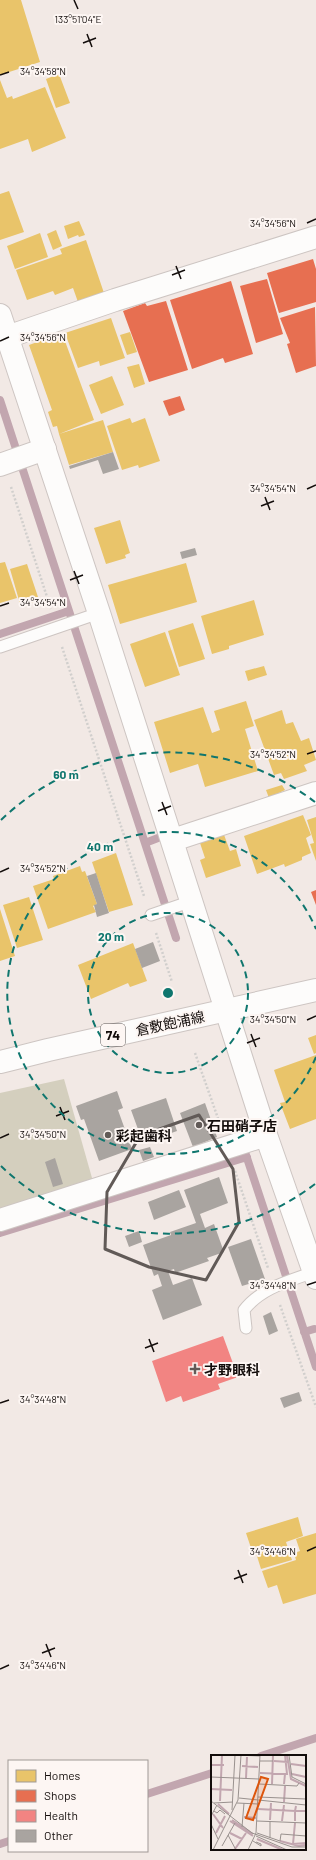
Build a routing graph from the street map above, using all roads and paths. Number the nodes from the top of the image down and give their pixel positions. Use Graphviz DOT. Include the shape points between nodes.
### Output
graph roads {
  1 [pos="316,236"];
  2 [pos="3,328"];
  3 [pos="16,459"];
  4 [pos="51,609"];
  5 [pos="90,616"];
  6 [pos="60,627"];
  7 [pos="0,647"];
  8 [pos="316,793"];
  9 [pos="173,840"];
  10 [pos="184,904"];
  11 [pos="153,914"];
  12 [pos="172,982"];
  13 [pos="316,990"];
  14 [pos="227,1011"];
  15 [pos="195,1053"];
  16 [pos="0,1062"];
  17 [pos="245,1142"];
  18 [pos="0,1220"];
  19 [pos="311,1276"];
  20 [pos="246,1328"];
  1 -- 2 [label="street" via="115,300"];
  2 -- 3 [label="street"];
  3 -- 4 [label="path"];
  3 -- 5 [label="street"];
  5 -- 6 [label="lane"];
  5 -- 9 [label="street"];
  6 -- 7 [label="lane"];
  6 -- 11 [label="path" via="58,636"];
  8 -- 9 [label="street"];
  9 -- 10 [label="street"];
  10 -- 11 [label="lane"];
  10 -- 14 [label="street"];
  11 -- 12 [label="path"];
  13 -- 14 [label="street, 倉敷飽浦線 / 74"];
  14 -- 16 [label="street, 倉敷飽浦線 / 74"];
  14 -- 17 [label="street"];
  15 -- 17 [label="path"];
  17 -- 18 [label="street"];
  17 -- 19 [label="street"];
  19 -- 20 [label="lane" via="278,1285 254,1299 244,1310"];
}
